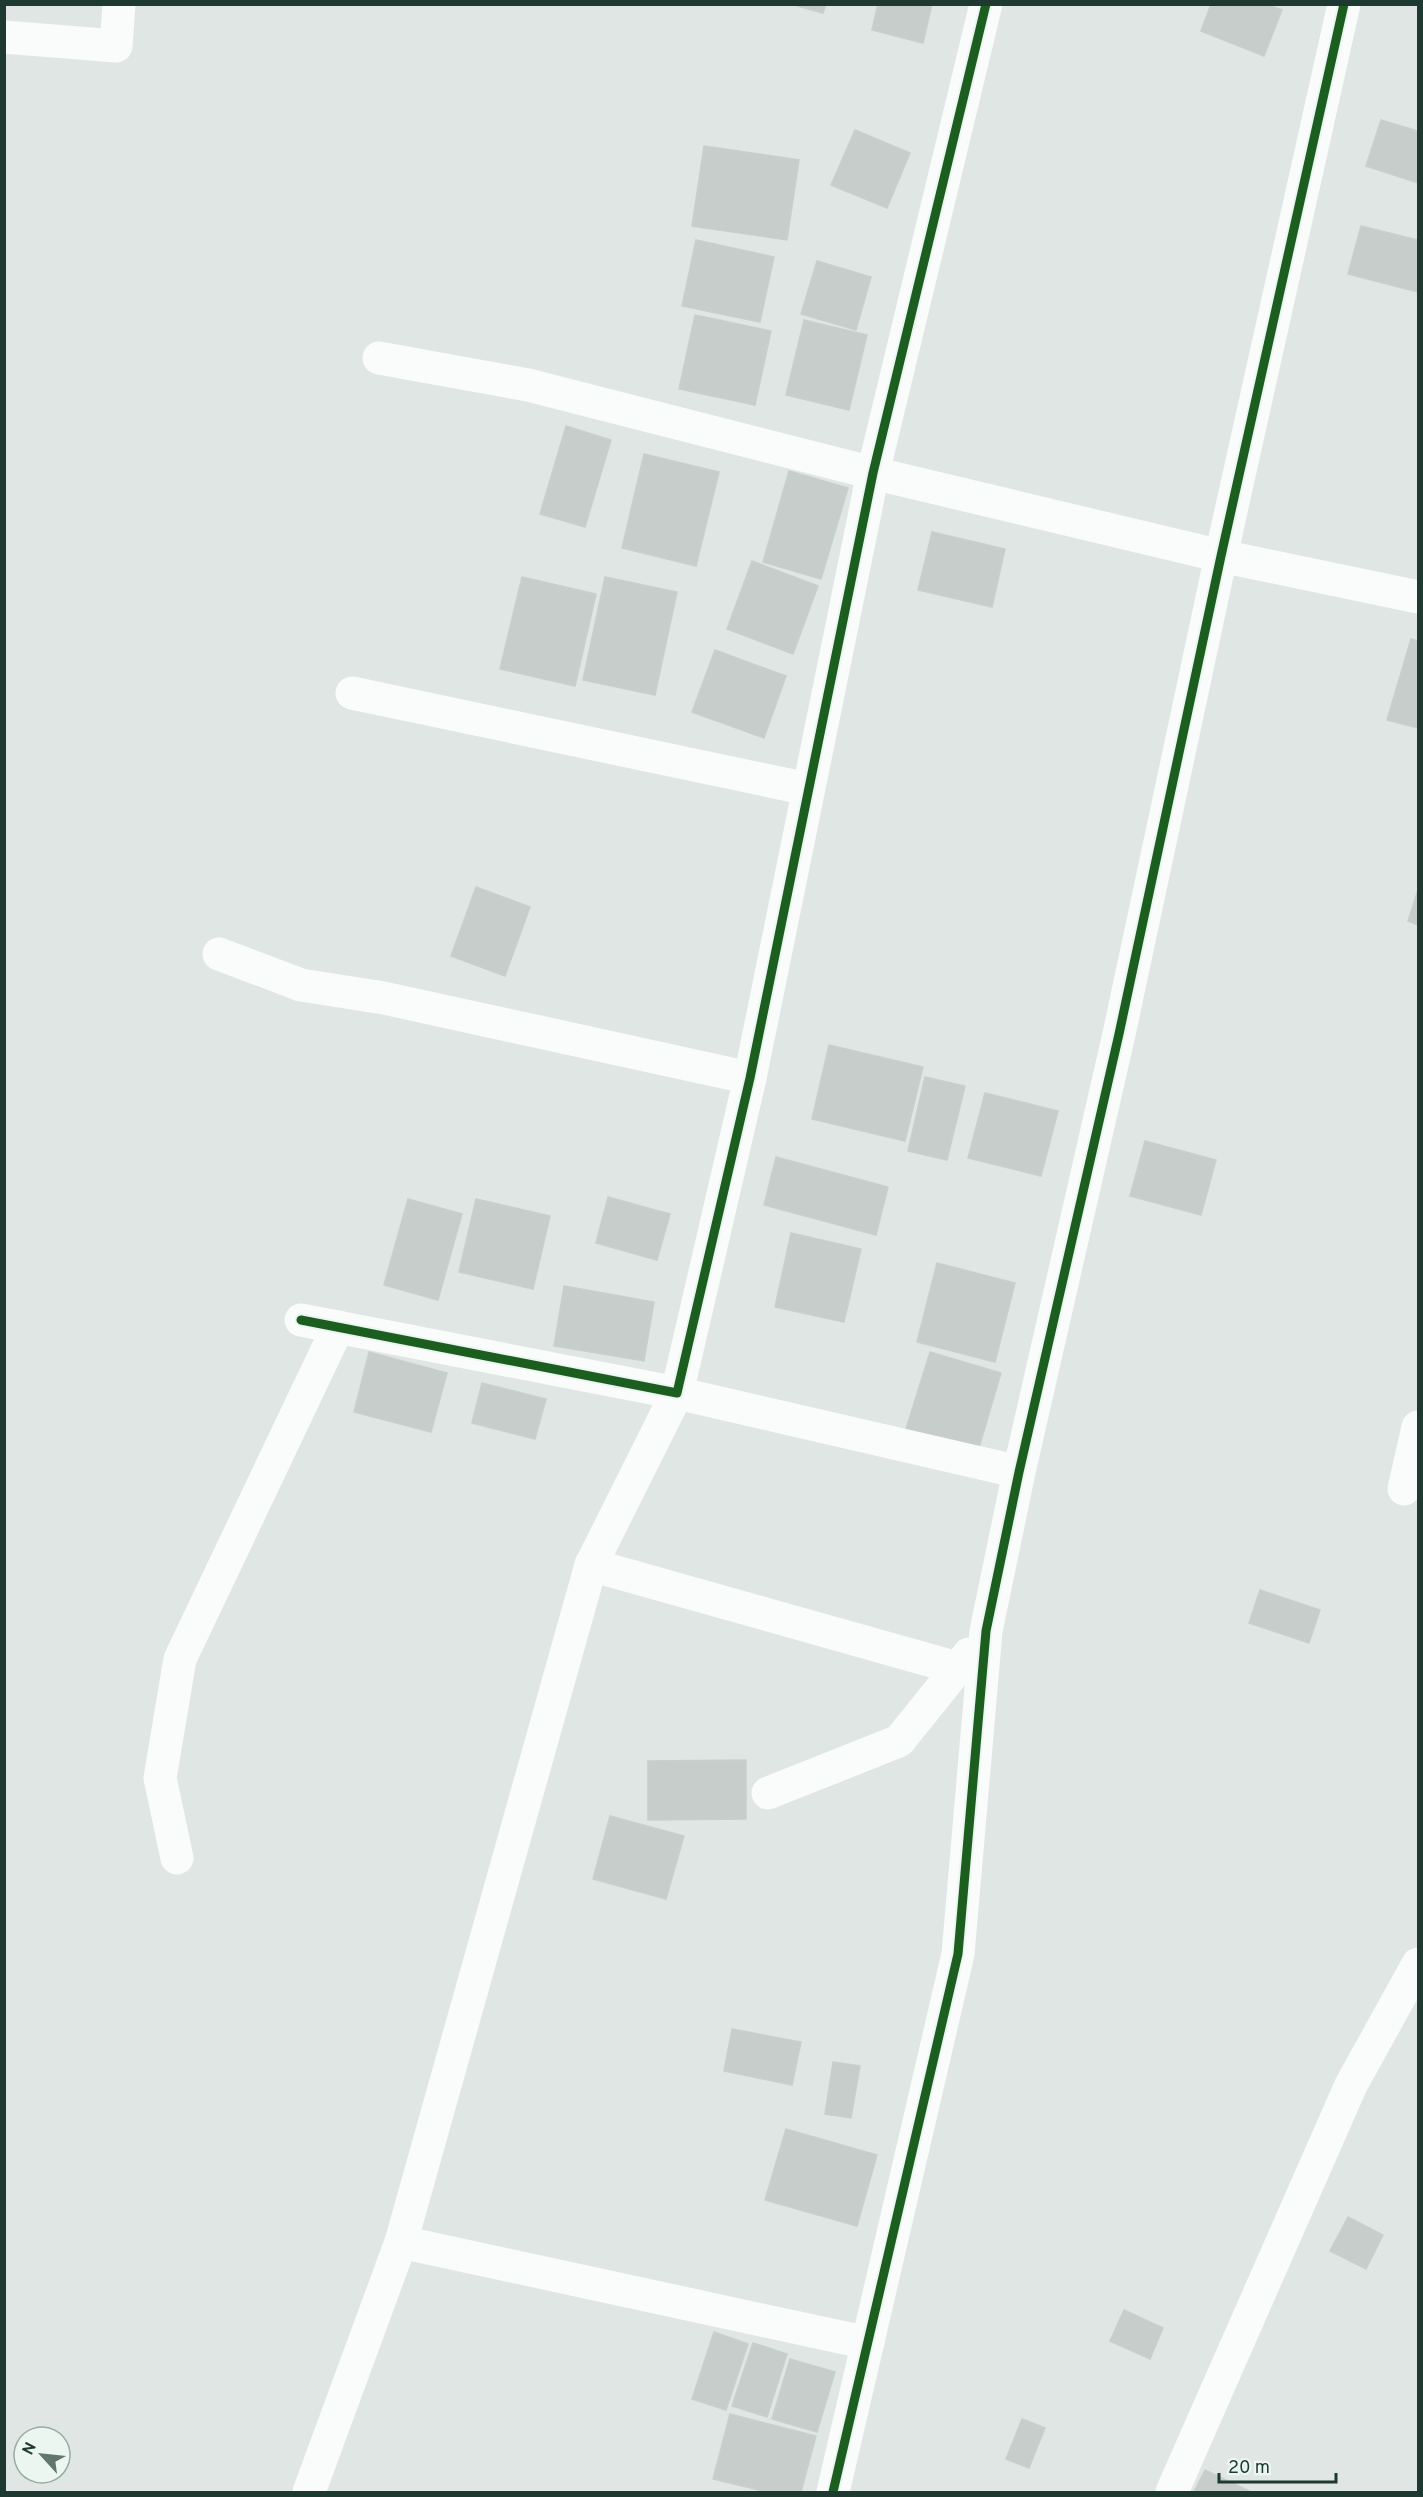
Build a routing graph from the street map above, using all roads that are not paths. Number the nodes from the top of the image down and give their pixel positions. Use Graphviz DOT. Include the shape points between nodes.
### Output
graph roads {
  1 [pos="119,4"];
  2 [pos="986,4"];
  3 [pos="1344,4"];
  4 [pos="4,37"];
  5 [pos="379,358"];
  6 [pos="873,473"];
  7 [pos="1221,556"];
  8 [pos="1419,597"];
  9 [pos="352,693"];
  10 [pos="808,789"];
  11 [pos="219,954"];
  12 [pos="750,1078"];
  13 [pos="302,1320"];
  14 [pos="338,1327"];
  15 [pos="677,1393"];
  16 [pos="1419,1427"];
  17 [pos="1019,1472"];
  18 [pos="1404,1489"];
  19 [pos="591,1565"];
  20 [pos="986,1631"];
  21 [pos="957,1668"];
  22 [pos="768,1793"];
  23 [pos="177,1858"];
  24 [pos="1419,1964"];
  25 [pos="401,2242"];
  26 [pos="868,2343"];
  27 [pos="309,2493"];
  28 [pos="833,2493"];
  29 [pos="1172,2493"];
  1 -- 4 [label="street" via="116,46"];
  2 -- 6 [label="street"];
  3 -- 7 [label="street"];
  5 -- 6 [label="street" via="528,385"];
  6 -- 7 [label="street"];
  6 -- 10 [label="street"];
  7 -- 8 [label="street"];
  7 -- 17 [label="street" via="1119,1034"];
  9 -- 10 [label="street"];
  10 -- 12 [label="street"];
  11 -- 12 [label="street" via="301,985 384,998"];
  12 -- 15 [label="street"];
  13 -- 14 [label="street"];
  14 -- 15 [label="street"];
  14 -- 23 [label="street" via="180,1659 160,1778"];
  15 -- 17 [label="street"];
  15 -- 19 [label="street"];
  16 -- 18 [label="street"];
  17 -- 20 [label="street"];
  19 -- 21 [label="street"];
  19 -- 25 [label="street"];
  20 -- 21 [label="street"];
  20 -- 26 [label="street" via="958,1954"];
  21 -- 22 [label="street" via="899,1741"];
  24 -- 29 [label="street" via="1351,2085"];
  25 -- 26 [label="street"];
  25 -- 27 [label="street"];
  26 -- 28 [label="street"];
}
